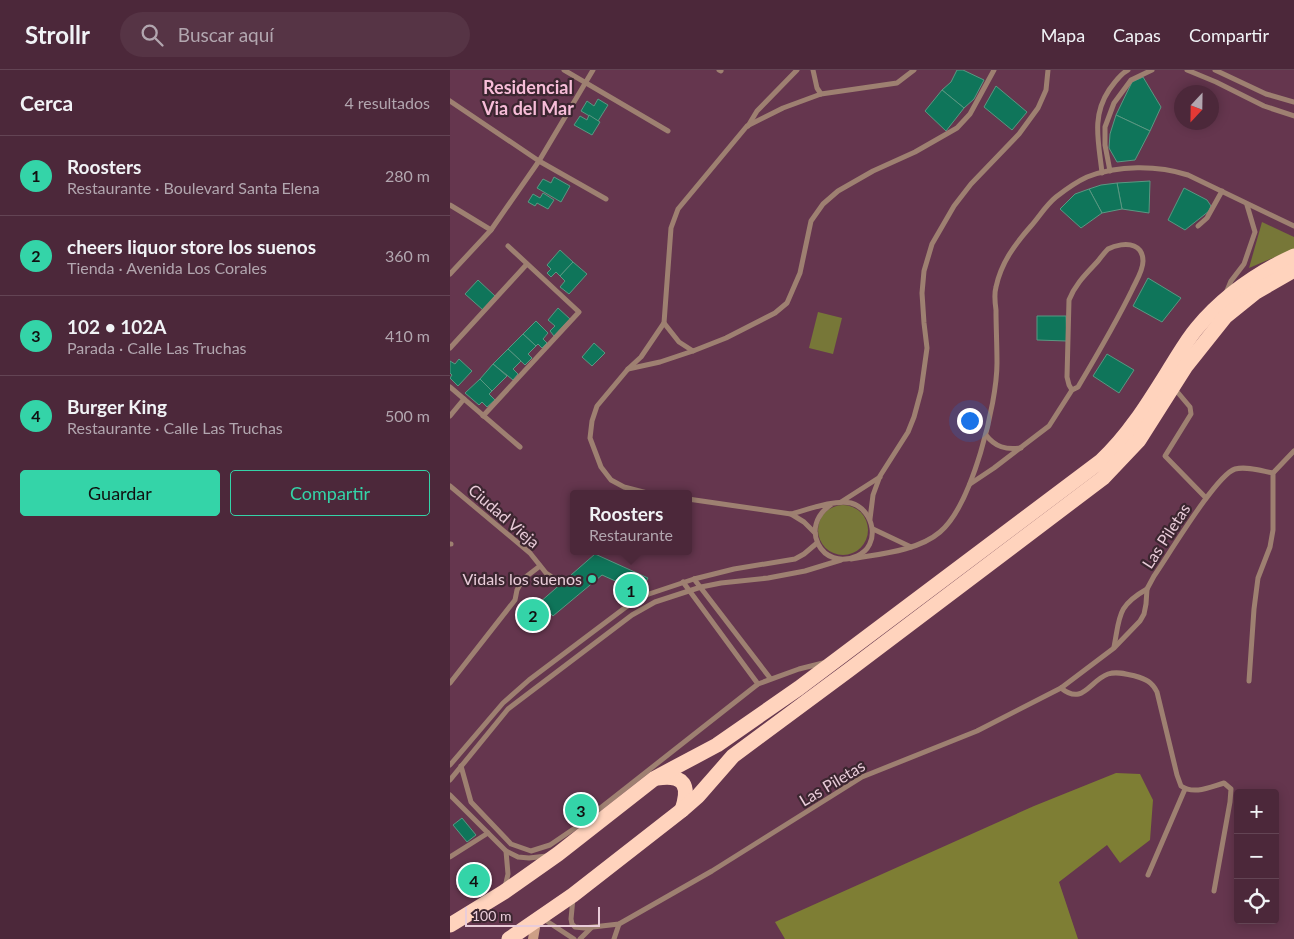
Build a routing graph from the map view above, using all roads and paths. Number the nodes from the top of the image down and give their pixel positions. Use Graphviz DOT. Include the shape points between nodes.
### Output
graph roads {
  1 [pos="564,70"];
  2 [pos="593,70"];
  3 [pos="797,70"];
  4 [pos="813,70"];
  5 [pos="914,70"];
  6 [pos="994,70"];
  7 [pos="1048,70"];
  8 [pos="1128,70"];
  9 [pos="1152,70"];
  10 [pos="1187,70"];
  11 [pos="1216,70"];
  12 [pos="586,82"];
  13 [pos="821,94"];
  14 [pos="450,101"];
  15 [pos="1294,102"];
  16 [pos="1294,116"];
  17 [pos="747,126"];
  18 [pos="668,131"];
  19 [pos="539,161"];
  20 [pos="1110,171"];
  21 [pos="1102,173"];
  22 [pos="1222,191"];
  23 [pos="606,199"];
  24 [pos="1247,204"];
  25 [pos="450,205"];
  26 [pos="1198,226"];
  27 [pos="1294,226"];
  28 [pos="491,230"];
  29 [pos="508,246"];
  30 [pos="1294,256"];
  31 [pos="527,264"];
  32 [pos="1294,270"];
  33 [pos="450,274"];
  34 [pos="1222,304"];
  35 [pos="664,323"];
  36 [pos="450,348"];
  37 [pos="693,351"];
  38 [pos="628,369"];
  39 [pos="1173,386"];
  40 [pos="450,387"];
  41 [pos="1072,390"];
  42 [pos="464,399"];
  43 [pos="450,416"];
  44 [pos="483,416"];
  45 [pos="986,435"];
  46 [pos="520,447"];
  47 [pos="1022,448"];
  48 [pos="1294,450"];
  49 [pos="1273,473"];
  50 [pos="880,476"];
  51 [pos="969,484"];
  52 [pos="450,486"];
  53 [pos="632,490"];
  54 [pos="1206,498"];
  55 [pos="692,500"];
  56 [pos="841,502"];
  57 [pos="832,504"];
  58 [pos="791,514"];
  59 [pos="870,519"];
  60 [pos="873,529"];
  61 [pos="815,533"];
  62 [pos="817,543"];
  63 [pos="911,547"];
  64 [pos="851,559"];
  65 [pos="840,560"];
  66 [pos="540,566"];
  67 [pos="555,579"];
  68 [pos="694,579"];
  69 [pos="683,582"];
  70 [pos="701,587"];
  71 [pos="1147,589"];
  72 [pos="688,590"];
  73 [pos="1114,648"];
  74 [pos="838,660"];
  75 [pos="770,678"];
  76 [pos="1249,681"];
  77 [pos="450,683"];
  78 [pos="758,684"];
  79 [pos="1060,688"];
  80 [pos="450,765"];
  81 [pos="461,766"];
  82 [pos="655,778"];
  83 [pos="450,780"];
  84 [pos="634,780"];
  85 [pos="1186,789"];
  86 [pos="450,795"];
  87 [pos="471,802"];
  88 [pos="622,805"];
  89 [pos="463,809"];
  90 [pos="682,810"];
  91 [pos="488,833"];
  92 [pos="506,851"];
  93 [pos="558,854"];
  94 [pos="450,857"];
  95 [pos="1148,874"];
  96 [pos="1214,891"];
  97 [pos="504,892"];
  98 [pos="574,895"];
  99 [pos="539,919"];
  100 [pos="619,924"];
  101 [pos="450,925"];
  102 [pos="591,928"];
  103 [pos="509,939"];
  104 [pos="533,939"];
  105 [pos="574,939"];
  106 [pos="580,939"];
  107 [pos="614,939"];
  1 -- 12 [label="street"];
  2 -- 12 [label="street"];
  3 -- 17 [label="street" via="757,111"];
  4 -- 13 [label="street"];
  5 -- 13 [label="street" via="897,83"];
  6 -- 37 [label="street" via="970,114 957,128 838,190 823,204 812,221 800,273 786,303 726,338"];
  7 -- 50 [label="street" via="1046,90 1038,108 1019,134 971,184 932,244 922,293 927,348 921,391 908,432"];
  8 -- 21 [label="street" via="1108,90 1098,114"];
  9 -- 20 [label="street" via="1132,80 1114,103 1105,127"];
  10 -- 16 [label="street" via="1264,106"];
  11 -- 15 [label="street" via="1266,94"];
  12 -- 18 [label="street"];
  12 -- 19 [label="street"];
  13 -- 17 [label="street"];
  14 -- 19 [label="street"];
  17 -- 35 [label="street" via="678,209 671,228"];
  19 -- 23 [label="street"];
  19 -- 28 [label="street"];
  20 -- 21 [label="street"];
  20 -- 22 [label="street" via="1129,168 1171,170"];
  21 -- 45 [label="street" via="1088,177 1054,199 1018,240 1000,272 995,289 997,365"];
  22 -- 24 [label="street"];
  22 -- 26 [label="street" via="1207,218"];
  24 -- 27 [label="street"];
  24 -- 34 [label="street" via="1255,232 1244,264 1230,282"];
  25 -- 28 [label="street"];
  28 -- 33 [label="street"];
  29 -- 31 [label="street"];
  30 -- 34 [label="highway" via="1246,283"];
  31 -- 36 [label="street"];
  31 -- 44 [label="street" via="579,312"];
  32 -- 39 [label="highway" via="1256,292 1225,317"];
  34 -- 74 [label="highway" via="1197,328 1136,421 1110,452"];
  35 -- 37 [label="street" via="679,342"];
  35 -- 38 [label="street" via="641,357"];
  37 -- 38 [label="street"];
  38 -- 53 [label="street" via="597,406 590,438 601,467 611,480"];
  39 -- 54 [label="street" via="1190,407 1191,414 1165,456"];
  39 -- 90 [label="highway" via="1139,440 1103,478 733,756"];
  40 -- 42 [label="street"];
  41 -- 41 [label="street" via="1078,387 1095,359 1139,275 1143,256 1137,247 1121,245 1109,249 1072,293 1069,300 1067,377"];
  41 -- 47 [label="street" via="1049,426"];
  42 -- 43 [label="street"];
  42 -- 44 [label="street"];
  44 -- 46 [label="street"];
  45 -- 47 [label="street" via="1001,447"];
  45 -- 51 [label="street"];
  47 -- 51 [label="street"];
  48 -- 49 [label="street"];
  49 -- 54 [label="street, Las Piletas" via="1234,469"];
  49 -- 76 [label="street" via="1273,530 1258,578"];
  50 -- 56 [label="street"];
  50 -- 59 [label="street" via="873,495"];
  51 -- 63 [label="street" via="949,522 935,535"];
  52 -- 66 [label="street, Ciudad Vieja" via="530,553"];
  54 -- 71 [label="street, Las Piletas"];
  55 -- 58 [label="street"];
  56 -- 57 [label="street"];
  56 -- 59 [label="street" via="858,506"];
  57 -- 58 [label="street"];
  57 -- 61 [label="street" via="819,516"];
  58 -- 61 [label="street"];
  59 -- 60 [label="street"];
  60 -- 63 [label="street"];
  60 -- 64 [label="street" via="867,548"];
  61 -- 62 [label="street"];
  62 -- 65 [label="street" via="831,557"];
  62 -- 68 [label="street" via="795,560"];
  63 -- 64 [label="street"];
  64 -- 65 [label="street"];
  65 -- 70 [label="street" via="805,571"];
  66 -- 67 [label="street, Ciudad Vieja"];
  66 -- 77 [label="street" via="523,579 515,600"];
  68 -- 69 [label="street"];
  68 -- 70 [label="street"];
  69 -- 72 [label="street"];
  69 -- 80 [label="street" via="646,595 626,607 530,680 503,703"];
  70 -- 72 [label="street"];
  70 -- 75 [label="street"];
  71 -- 73 [label="street, Las Piletas" via="1144,614"];
  71 -- 73 [label="street, Las Piletas" via="1124,606"];
  72 -- 78 [label="street"];
  72 -- 81 [label="street" via="632,615 536,687 508,709"];
  73 -- 79 [label="street, Las Piletas"];
  74 -- 75 [label="street"];
  74 -- 82 [label="highway" via="717,745"];
  75 -- 78 [label="street"];
  78 -- 84 [label="street"];
  79 -- 85 [label="street" via="1072,695 1079,694 1108,674 1122,673 1153,684 1177,775 1181,786"];
  79 -- 100 [label="street, Las Piletas" via="977,731 862,777 712,871"];
  81 -- 83 [label="street"];
  81 -- 87 [label="street"];
  82 -- 88 [label="highway"];
  82 -- 90 [label="highway" via="669,776 684,784 687,794"];
  84 -- 87 [label="street" via="550,845 531,851 512,844"];
  84 -- 88 [label="highway"];
  85 -- 95 [label="street"];
  85 -- 96 [label="street" via="1197,790 1224,783 1231,789"];
  86 -- 89 [label="street"];
  87 -- 89 [label="street"];
  88 -- 93 [label="highway"];
  89 -- 91 [label="street"];
  90 -- 98 [label="highway"];
  91 -- 92 [label="street"];
  91 -- 94 [label="street"];
  92 -- 93 [label="street" via="529,858"];
  92 -- 97 [label="street" via="508,874"];
  93 -- 97 [label="highway"];
  97 -- 101 [label="highway"];
  98 -- 99 [label="highway"];
  98 -- 102 [label="street" via="572,924 578,928"];
  99 -- 103 [label="highway"];
  99 -- 104 [label="main road"];
  99 -- 105 [label="street"];
  100 -- 102 [label="street, Las Piletas"];
  100 -- 107 [label="street"];
  102 -- 106 [label="street"];
}
